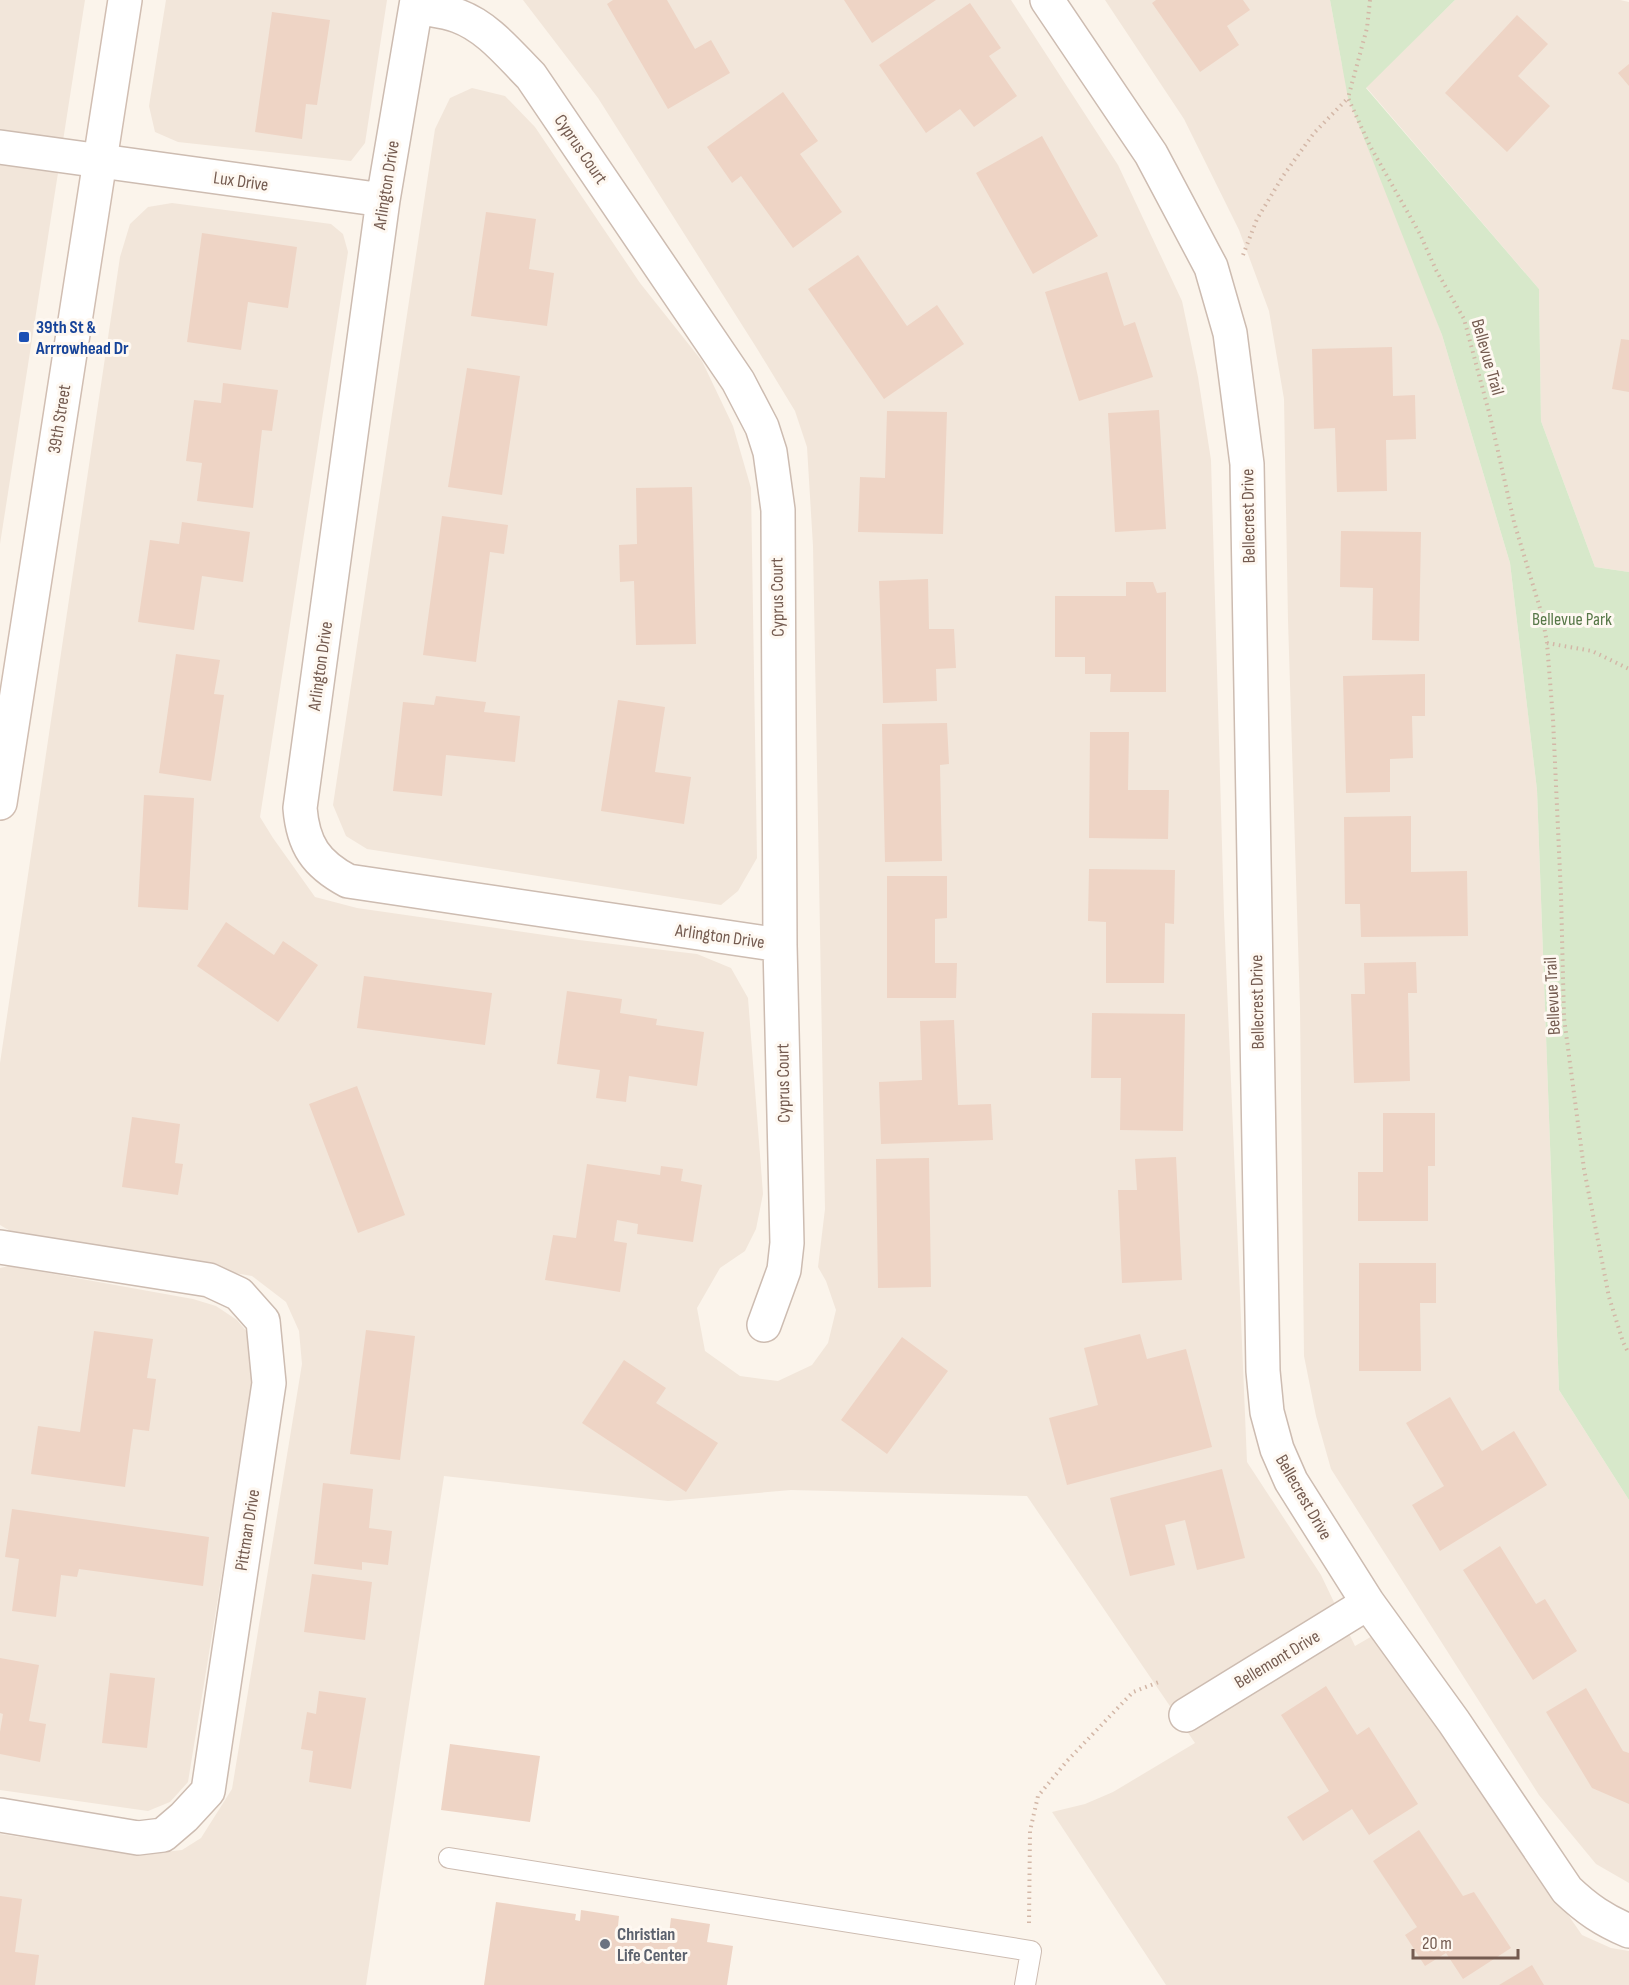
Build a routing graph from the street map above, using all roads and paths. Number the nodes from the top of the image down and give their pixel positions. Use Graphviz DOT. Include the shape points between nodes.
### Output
graph roads {
  1 [pos="125,0"];
  2 [pos="1047,0"];
  3 [pos="1370,0"];
  4 [pos="417,4"];
  5 [pos="1348,98"];
  6 [pos="0,147"];
  7 [pos="99,162"];
  8 [pos="383,200"];
  9 [pos="1243,255"];
  10 [pos="1547,644"];
  11 [pos="1629,669"];
  12 [pos="0,802"];
  13 [pos="780,945"];
  14 [pos="0,1247"];
  15 [pos="764,1324"];
  16 [pos="1629,1353"];
  17 [pos="1368,1603"];
  18 [pos="1159,1682"];
  19 [pos="1186,1715"];
  20 [pos="0,1815"];
  21 [pos="449,1858"];
  22 [pos="1629,1931"];
  23 [pos="1031,1950"];
  24 [pos="1025,1985"];
  1 -- 7 [label="street, 39th Street"];
  2 -- 17 [label="street, Bellecrest Drive" via="1151,154 1211,267 1230,333 1247,464 1267,1412 1291,1481"];
  3 -- 5 [label="path" via="1367,28"];
  4 -- 8 [label="street, Arlington Drive"];
  4 -- 13 [label="street, Cyprus Court" via="476,24 531,76 738,381 762,427 770,452 778,510"];
  5 -- 9 [label="path" via="1314,132 1283,176 1257,219"];
  5 -- 10 [label="path, Bellevue Trail" via="1464,319"];
  6 -- 7 [label="street, Lux Drive"];
  7 -- 8 [label="street, Lux Drive"];
  7 -- 12 [label="street, 39th Street"];
  8 -- 13 [label="street, Arlington Drive" via="300,808 308,845 335,874 366,885"];
  10 -- 11 [label="path" via="1592,651"];
  10 -- 16 [label="path, Bellevue Trail" via="1564,1018 1584,1170 1609,1297"];
  13 -- 15 [label="street, Cyprus Court" via="787,1243 784,1270"];
  14 -- 20 [label="street, Pittman Drive" via="209,1280 239,1294 263,1321 269,1383 208,1791 163,1834 138,1838"];
  17 -- 19 [label="street, Bellemont Drive"];
  17 -- 22 [label="street, Bellecrest Drive" via="1567,1890 1604,1920"];
  18 -- 23 [label="path" via="1132,1692 1038,1796 1030,1831"];
  21 -- 23 [label="lane"];
  23 -- 24 [label="lane"];
}
